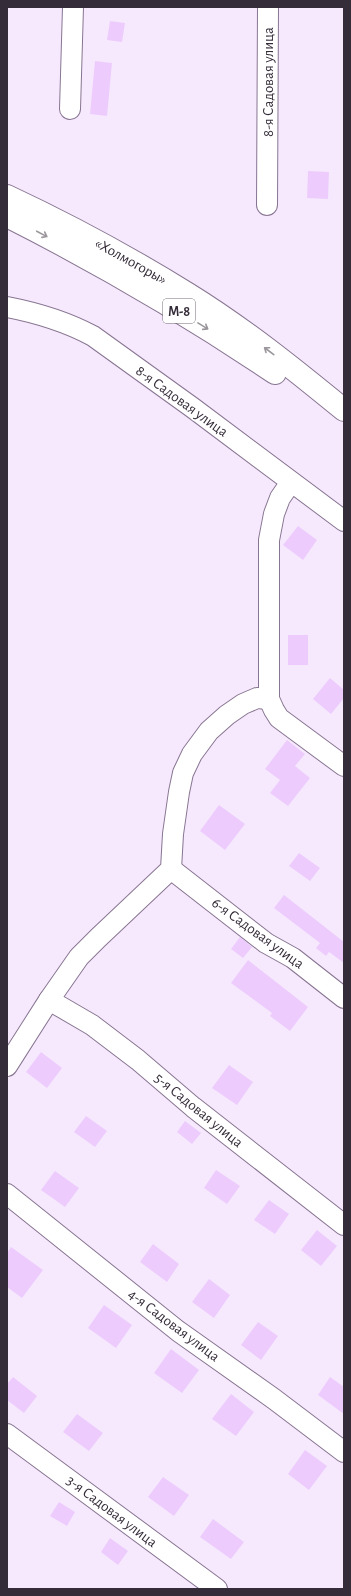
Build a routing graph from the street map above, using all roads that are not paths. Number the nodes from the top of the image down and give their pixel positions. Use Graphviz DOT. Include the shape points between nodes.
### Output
graph roads {
  1 [pos="73,7"];
  2 [pos="268,7"];
  3 [pos="70,109"];
  4 [pos="7,196"];
  5 [pos="267,205"];
  6 [pos="7,216"];
  7 [pos="7,307"];
  8 [pos="344,410"];
  9 [pos="344,419"];
  10 [pos="291,482"];
  11 [pos="344,521"];
  12 [pos="269,699"];
  13 [pos="344,766"];
  14 [pos="171,869"];
  15 [pos="344,998"];
  16 [pos="49,1000"];
  17 [pos="7,1066"];
  18 [pos="7,1194"];
  19 [pos="344,1225"];
  20 [pos="7,1434"];
  21 [pos="344,1452"];
  22 [pos="217,1589"];
  1 -- 3 [label="street"];
  2 -- 5 [label="street, 8-я Садовая улица"];
  8 -- 4 [label="highway, «Холмогоры» / М-8, one-way" via="230,322 188,294 114,251"];
  6 -- 9 [label="highway, «Холмогоры» / М-8, one-way" via="77,252 190,318"];
  7 -- 10 [label="street, 8-я Садовая улица" via="58,319 93,336"];
  10 -- 11 [label="street, 8-я Садовая улица"];
  10 -- 12 [label="street" via="280,498 269,540"];
  12 -- 13 [label="street" via="280,718"];
  12 -- 14 [label="street" via="257,698 227,715 209,731 192,754 181,779"];
  14 -- 15 [label="street, 6-я Садовая улица" via="266,943 293,958"];
  14 -- 16 [label="street" via="79,957"];
  16 -- 17 [label="street"];
  16 -- 19 [label="street, 5-я Садовая улица" via="92,1025 138,1060 193,1107"];
  18 -- 21 [label="street, 4-я Садовая улица" via="178,1331"];
  20 -- 22 [label="street, 3-я Садовая улица"];
}
